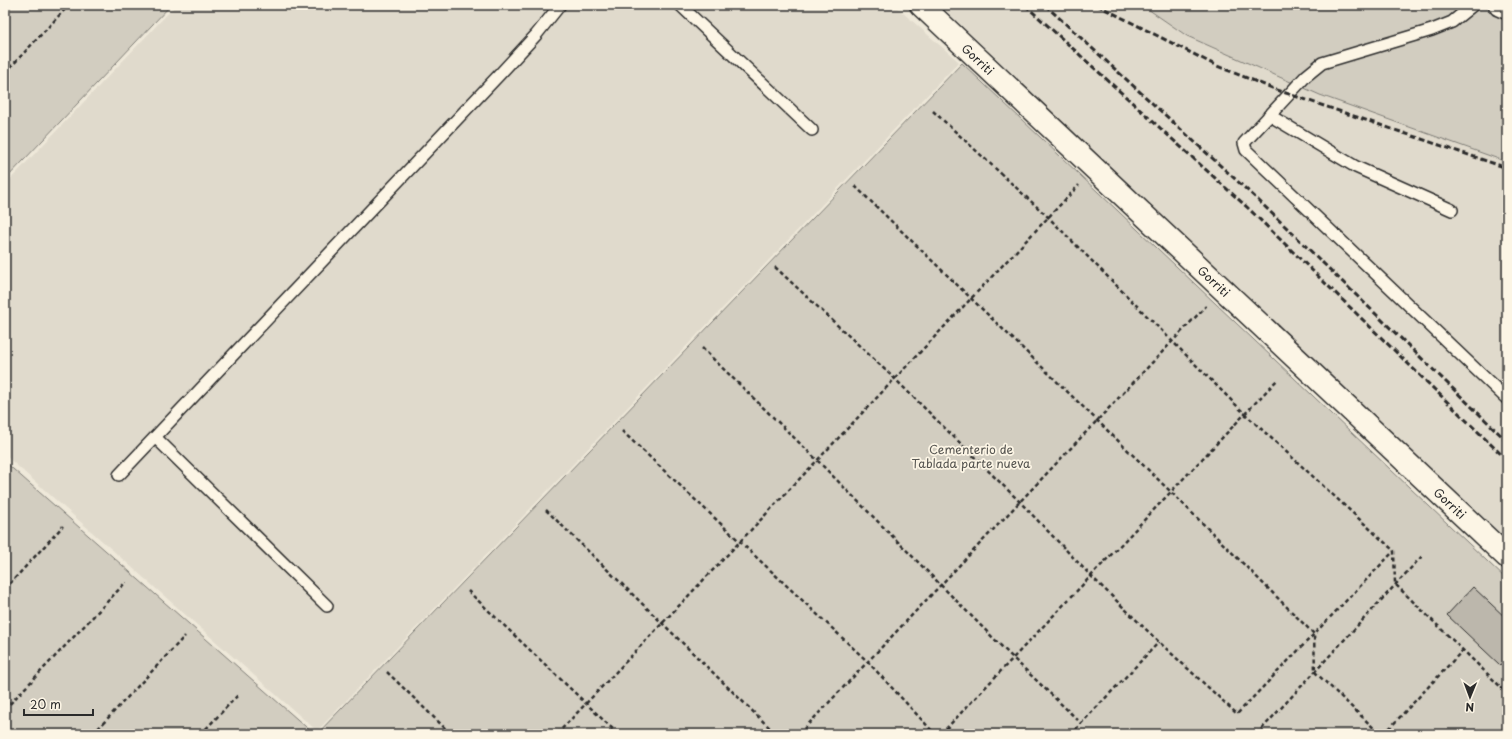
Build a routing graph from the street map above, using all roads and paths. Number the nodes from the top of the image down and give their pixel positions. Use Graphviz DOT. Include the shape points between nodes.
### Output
graph roads {
  1 [pos="69,5"];
  2 [pos="560,5"];
  3 [pos="680,5"];
  4 [pos="921,5"];
  5 [pos="1473,5"];
  6 [pos="1500,5"];
  7 [pos="1507,8"];
  8 [pos="5,73"];
  9 [pos="933,111"];
  10 [pos="1269,115"];
  11 [pos="812,130"];
  12 [pos="1080,184"];
  13 [pos="855,186"];
  14 [pos="1452,210"];
  15 [pos="1048,217"];
  16 [pos="776,267"];
  17 [pos="971,298"];
  18 [pos="1206,306"];
  19 [pos="1173,342"];
  20 [pos="702,348"];
  21 [pos="895,378"];
  22 [pos="1278,379"];
  23 [pos="1507,399"];
  24 [pos="1245,414"];
  25 [pos="1097,421"];
  26 [pos="622,430"];
  27 [pos="155,437"];
  28 [pos="817,460"];
  29 [pos="119,475"];
  30 [pos="1171,492"];
  31 [pos="1020,502"];
  32 [pos="546,510"];
  33 [pos="63,526"];
  34 [pos="740,542"];
  35 [pos="1394,551"];
  36 [pos="1423,555"];
  37 [pos="1507,557"];
  38 [pos="1091,576"];
  39 [pos="126,582"];
  40 [pos="940,584"];
  41 [pos="1395,584"];
  42 [pos="5,589"];
  43 [pos="468,591"];
  44 [pos="327,606"];
  45 [pos="662,624"];
  46 [pos="1314,634"];
  47 [pos="185,636"];
  48 [pos="1158,642"];
  49 [pos="1463,650"];
  50 [pos="1013,658"];
  51 [pos="868,662"];
  52 [pos="387,672"];
  53 [pos="1315,672"];
  54 [pos="1507,693"];
  55 [pos="239,694"];
  56 [pos="586,703"];
  57 [pos="5,709"];
  58 [pos="1081,723"];
  59 [pos="93,734"];
  60 [pos="201,734"];
  61 [pos="451,734"];
  62 [pos="557,734"];
  63 [pos="618,734"];
  64 [pos="776,734"];
  65 [pos="799,734"];
  66 [pos="935,734"];
  67 [pos="941,734"];
  68 [pos="1071,734"];
  69 [pos="1257,734"];
  70 [pos="1380,734"];
  71 [pos="1384,734"];
  1 -- 8 [label="path"];
  2 -- 27 [label="lane" via="499,75"];
  3 -- 11 [label="lane"];
  4 -- 37 [label="street, Gorriti"];
  5 -- 10 [label="lane" via="1452,22 1432,30 1322,63"];
  6 -- 7 [label="street"];
  9 -- 15 [label="path"];
  10 -- 14 [label="lane" via="1356,167"];
  10 -- 23 [label="lane" via="1244,143 1246,150"];
  12 -- 15 [label="path"];
  13 -- 17 [label="path"];
  15 -- 17 [label="path"];
  15 -- 19 [label="path"];
  16 -- 21 [label="path"];
  17 -- 21 [label="path"];
  17 -- 25 [label="path"];
  18 -- 19 [label="path"];
  19 -- 24 [label="path"];
  19 -- 25 [label="path"];
  20 -- 28 [label="path"];
  21 -- 28 [label="path"];
  21 -- 31 [label="path"];
  22 -- 24 [label="path"];
  24 -- 30 [label="path"];
  24 -- 35 [label="path"];
  25 -- 30 [label="path"];
  25 -- 31 [label="path"];
  26 -- 34 [label="path"];
  27 -- 29 [label="lane"];
  27 -- 44 [label="lane"];
  28 -- 34 [label="path"];
  28 -- 40 [label="path"];
  30 -- 38 [label="path"];
  30 -- 46 [label="path"];
  31 -- 38 [label="path"];
  31 -- 40 [label="path"];
  32 -- 45 [label="path"];
  33 -- 42 [label="path"];
  34 -- 45 [label="path"];
  34 -- 51 [label="path"];
  35 -- 41 [label="path"];
  35 -- 46 [label="path"];
  36 -- 41 [label="path"];
  38 -- 48 [label="path"];
  38 -- 50 [label="path"];
  39 -- 57 [label="path"];
  40 -- 50 [label="path"];
  40 -- 51 [label="path"];
  41 -- 49 [label="path"];
  41 -- 53 [label="path"];
  43 -- 56 [label="path"];
  45 -- 56 [label="path"];
  45 -- 64 [label="path"];
  46 -- 48 [label="path" via="1237,714"];
  46 -- 53 [label="path"];
  47 -- 59 [label="path"];
  48 -- 58 [label="path"];
  49 -- 54 [label="path"];
  49 -- 71 [label="path"];
  50 -- 58 [label="path"];
  50 -- 67 [label="path"];
  51 -- 65 [label="path"];
  51 -- 66 [label="path"];
  52 -- 61 [label="path"];
  53 -- 69 [label="path"];
  53 -- 70 [label="path"];
  55 -- 60 [label="path"];
  56 -- 62 [label="path"];
  56 -- 63 [label="path"];
  58 -- 68 [label="path"];
}
